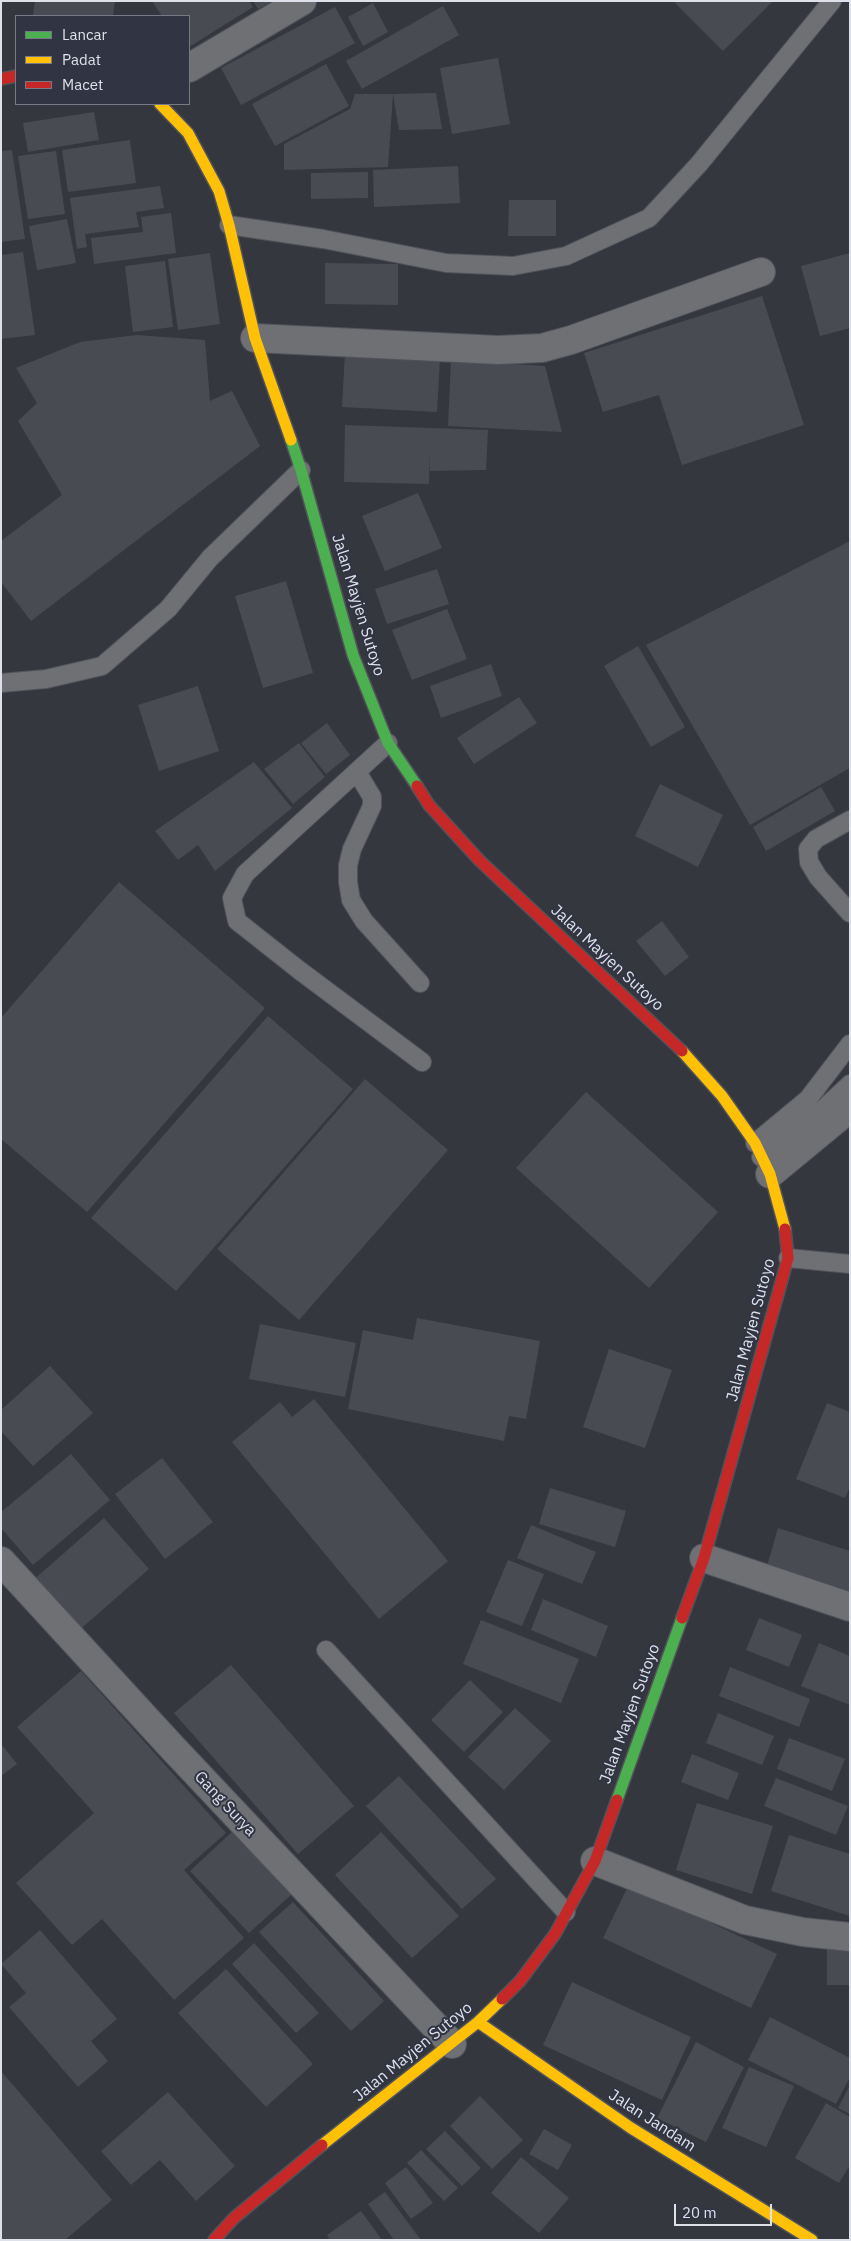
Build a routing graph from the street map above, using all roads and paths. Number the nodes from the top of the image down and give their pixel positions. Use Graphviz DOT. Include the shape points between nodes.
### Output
graph roads {
  1 [pos="302,1"];
  2 [pos="832,1"];
  3 [pos="190,67"];
  4 [pos="15,76"];
  5 [pos="1,79"];
  6 [pos="161,105"];
  7 [pos="230,225"];
  8 [pos="761,272"];
  9 [pos="255,338"];
  10 [pos="301,470"];
  11 [pos="1,683"];
  12 [pos="388,744"];
  13 [pos="357,772"];
  14 [pos="850,820"];
  15 [pos="850,913"];
  16 [pos="420,983"];
  17 [pos="850,1044"];
  18 [pos="422,1062"];
  19 [pos="850,1084"];
  20 [pos="850,1108"];
  21 [pos="762,1158"];
  22 [pos="788,1258"];
  23 [pos="850,1264"];
  24 [pos="704,1558"];
  25 [pos="1,1561"];
  26 [pos="850,1607"];
  27 [pos="326,1650"];
  28 [pos="595,1860"];
  29 [pos="566,1912"];
  30 [pos="850,1937"];
  31 [pos="478,2022"];
  32 [pos="452,2044"];
  33 [pos="214,2240"];
  34 [pos="812,2240"];
  1 -- 3 [label="street"];
  2 -- 7 [label="lane" via="699,164 649,218 566,256 513,266 446,263"];
  4 -- 5 [label="main road"];
  6 -- 7 [label="main road, Jalan Mayjen Sutoyo" via="188,133 219,191"];
  7 -- 9 [label="main road, Jalan Mayjen Sutoyo"];
  8 -- 9 [label="street" via="542,348 498,350"];
  9 -- 10 [label="main road, Jalan Mayjen Sutoyo"];
  10 -- 11 [label="lane" via="210,558 168,609 102,666 46,679"];
  10 -- 12 [label="main road, Jalan Mayjen Sutoyo" via="352,655"];
  12 -- 13 [label="lane"];
  12 -- 21 [label="main road, Jalan Mayjen Sutoyo" via="429,805 479,860 687,1055 722,1096"];
  13 -- 16 [label="lane" via="372,797 372,806 348,865 351,900 364,922"];
  13 -- 18 [label="lane" via="245,874 232,898 237,921"];
  14 -- 15 [label="lane" via="816,839 808,849 809,862 818,877"];
  17 -- 21 [label="lane"];
  19 -- 21 [label="lane"];
  20 -- 21 [label="street"];
  21 -- 22 [label="main road, Jalan Mayjen Sutoyo" via="784,1223"];
  22 -- 23 [label="lane"];
  22 -- 24 [label="main road, Jalan Mayjen Sutoyo"];
  24 -- 26 [label="street"];
  24 -- 28 [label="main road, Jalan Mayjen Sutoyo"];
  25 -- 32 [label="street, Gang Surya"];
  27 -- 29 [label="lane"];
  28 -- 29 [label="main road, Jalan Mayjen Sutoyo"];
  28 -- 30 [label="street" via="745,1920 803,1932"];
  29 -- 31 [label="main road, Jalan Mayjen Sutoyo" via="555,1934 520,1981"];
  31 -- 32 [label="main road, Jalan Mayjen Sutoyo"];
  31 -- 34 [label="main road, Jalan Jandam" via="631,2128"];
  32 -- 33 [label="main road, Jalan Mayjen Sutoyo" via="292,2168 234,2218"];
}
